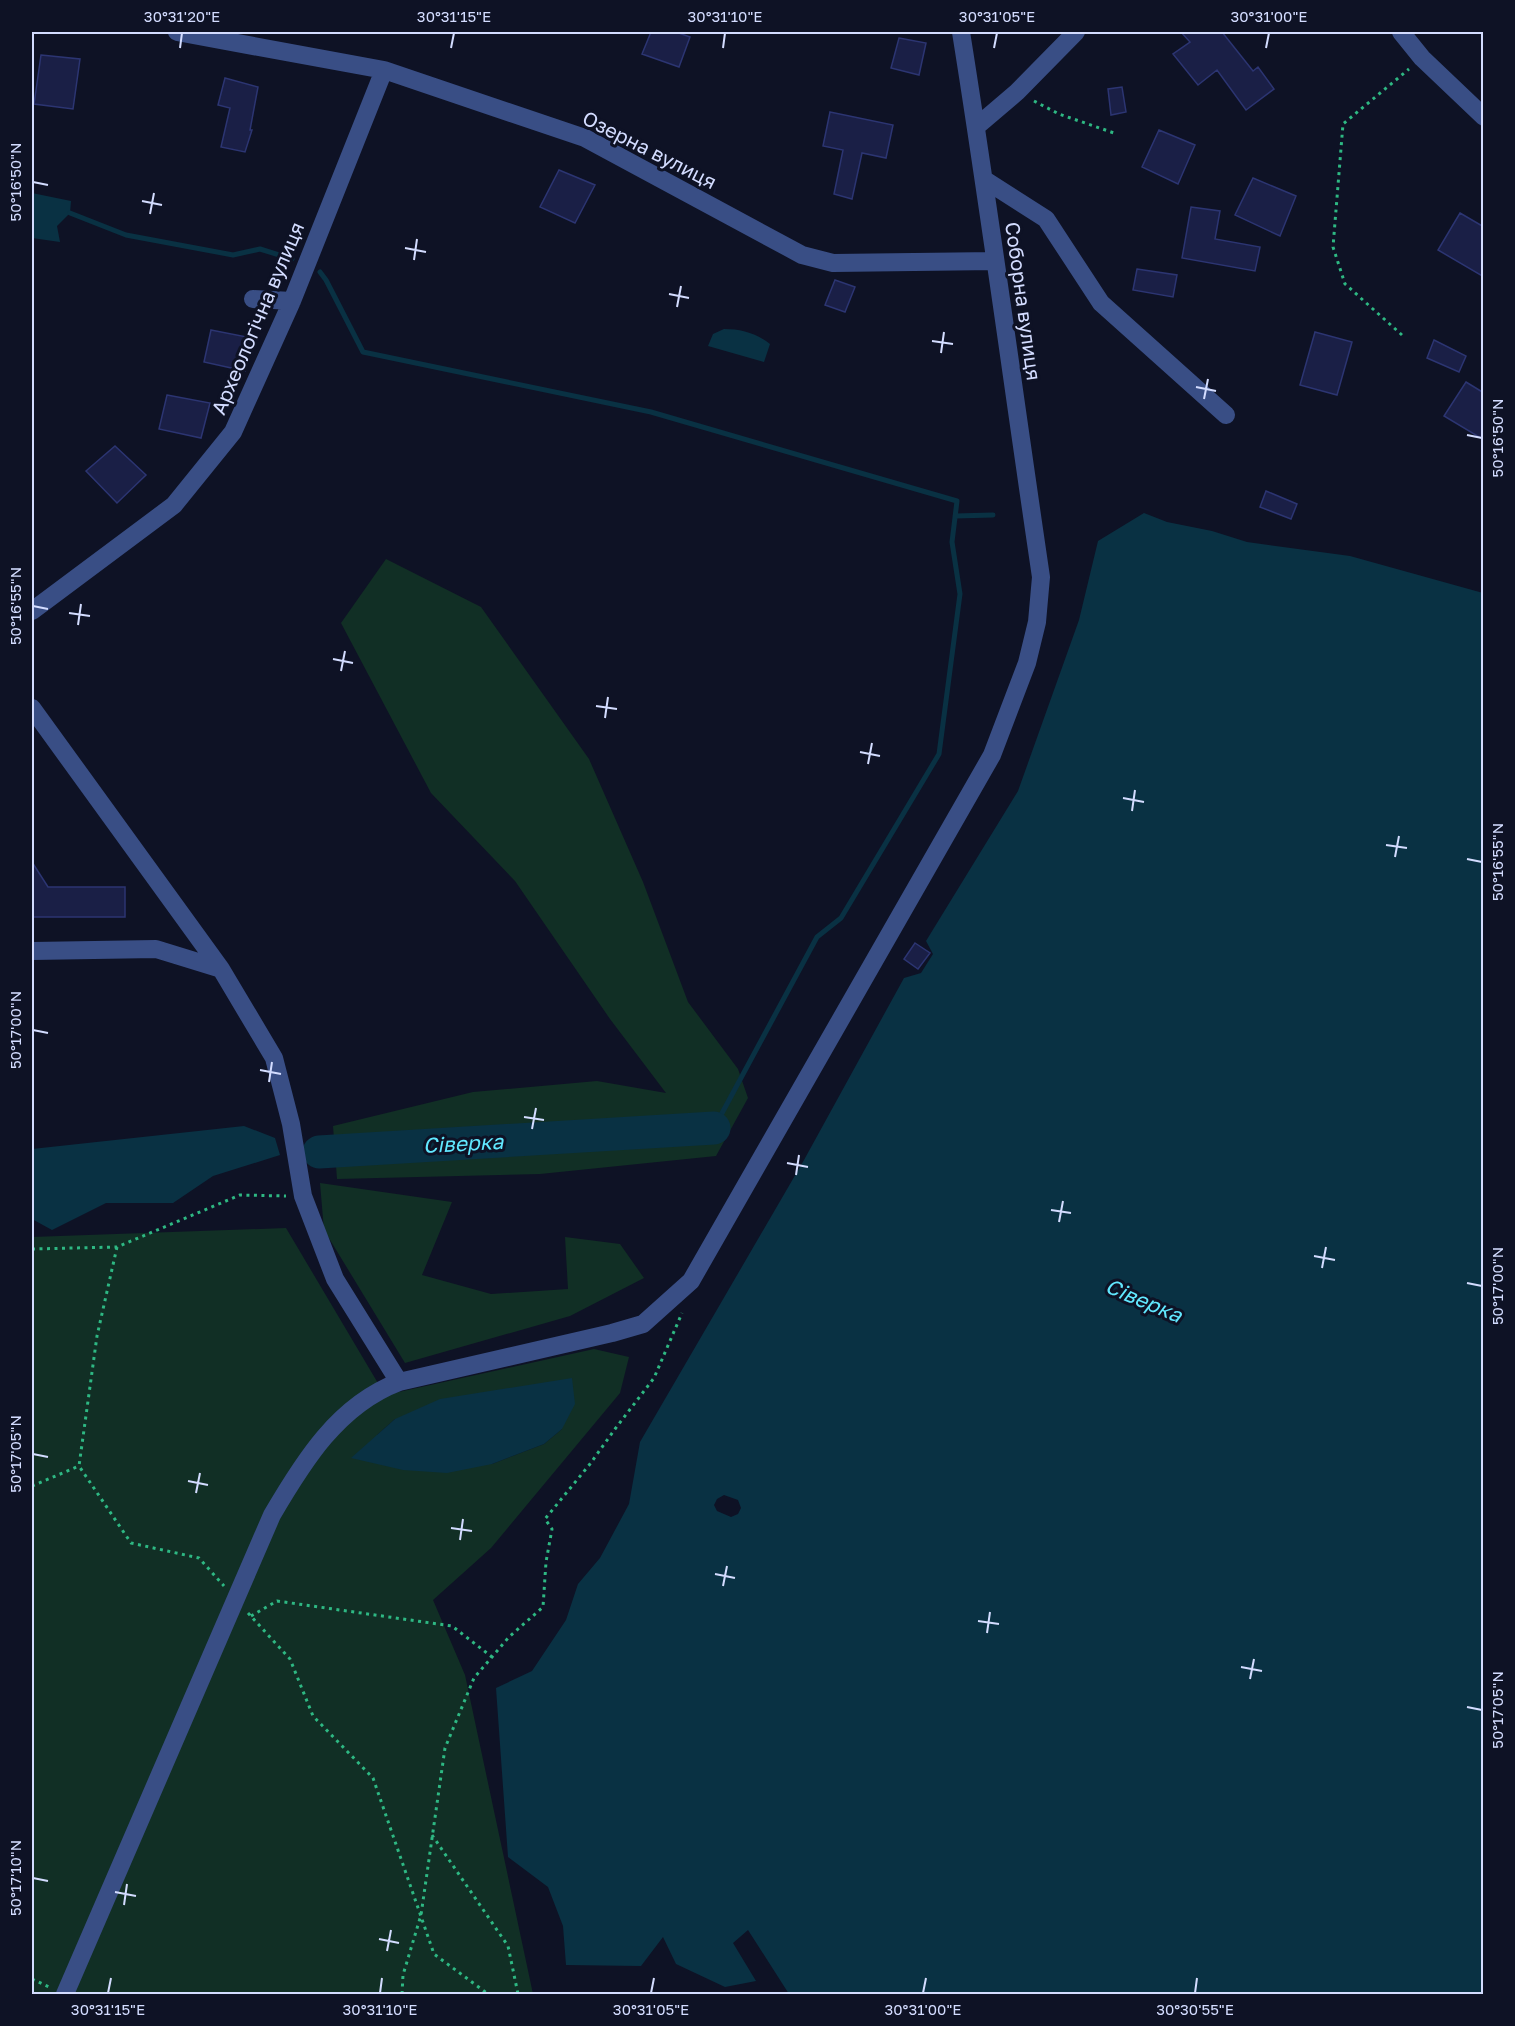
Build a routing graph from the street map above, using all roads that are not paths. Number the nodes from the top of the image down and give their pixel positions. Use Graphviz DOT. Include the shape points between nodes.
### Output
graph roads {
  1 [pos="177,32"];
  2 [pos="961,32"];
  3 [pos="1076,32"];
  4 [pos="1401,32"];
  5 [pos="384,70"];
  6 [pos="1484,117"];
  7 [pos="976,127"];
  8 [pos="986,180"];
  9 [pos="995,261"];
  10 [pos="253,299"];
  11 [pos="292,301"];
  12 [pos="1226,415"];
  13 [pos="32,611"];
  14 [pos="32,708"];
  15 [pos="32,951"];
  16 [pos="221,969"];
  17 [pos="399,1382"];
  18 [pos="66,1995"];
  1 -- 5 [label="street, Озерна вулиця"];
  2 -- 7 [label="street, Соборна вулиця"];
  3 -- 7 [label="street"];
  4 -- 6 [label="street" via="1422,58"];
  5 -- 9 [label="street, Озерна вулиця" via="585,138 802,255 833,263"];
  5 -- 11 [label="street, Археологічна вулиця"];
  7 -- 8 [label="street, Соборна вулиця"];
  8 -- 9 [label="street, Соборна вулиця"];
  8 -- 12 [label="street" via="1047,219 1101,303"];
  9 -- 17 [label="street, Соборна вулиця" via="1041,577 1037,622 1027,663 992,755 691,1281 643,1324"];
  10 -- 11 [label="street"];
  11 -- 13 [label="street, Археологічна вулиця" via="234,432 174,505"];
  14 -- 16 [label="street"];
  15 -- 16 [label="street" via="156,949"];
  16 -- 17 [label="street" via="274,1058 291,1124 303,1196 335,1279"];
  17 -- 18 [label="street, Соборна вулиця" via="381,1389 341,1418 301,1466 272,1515"];
}
